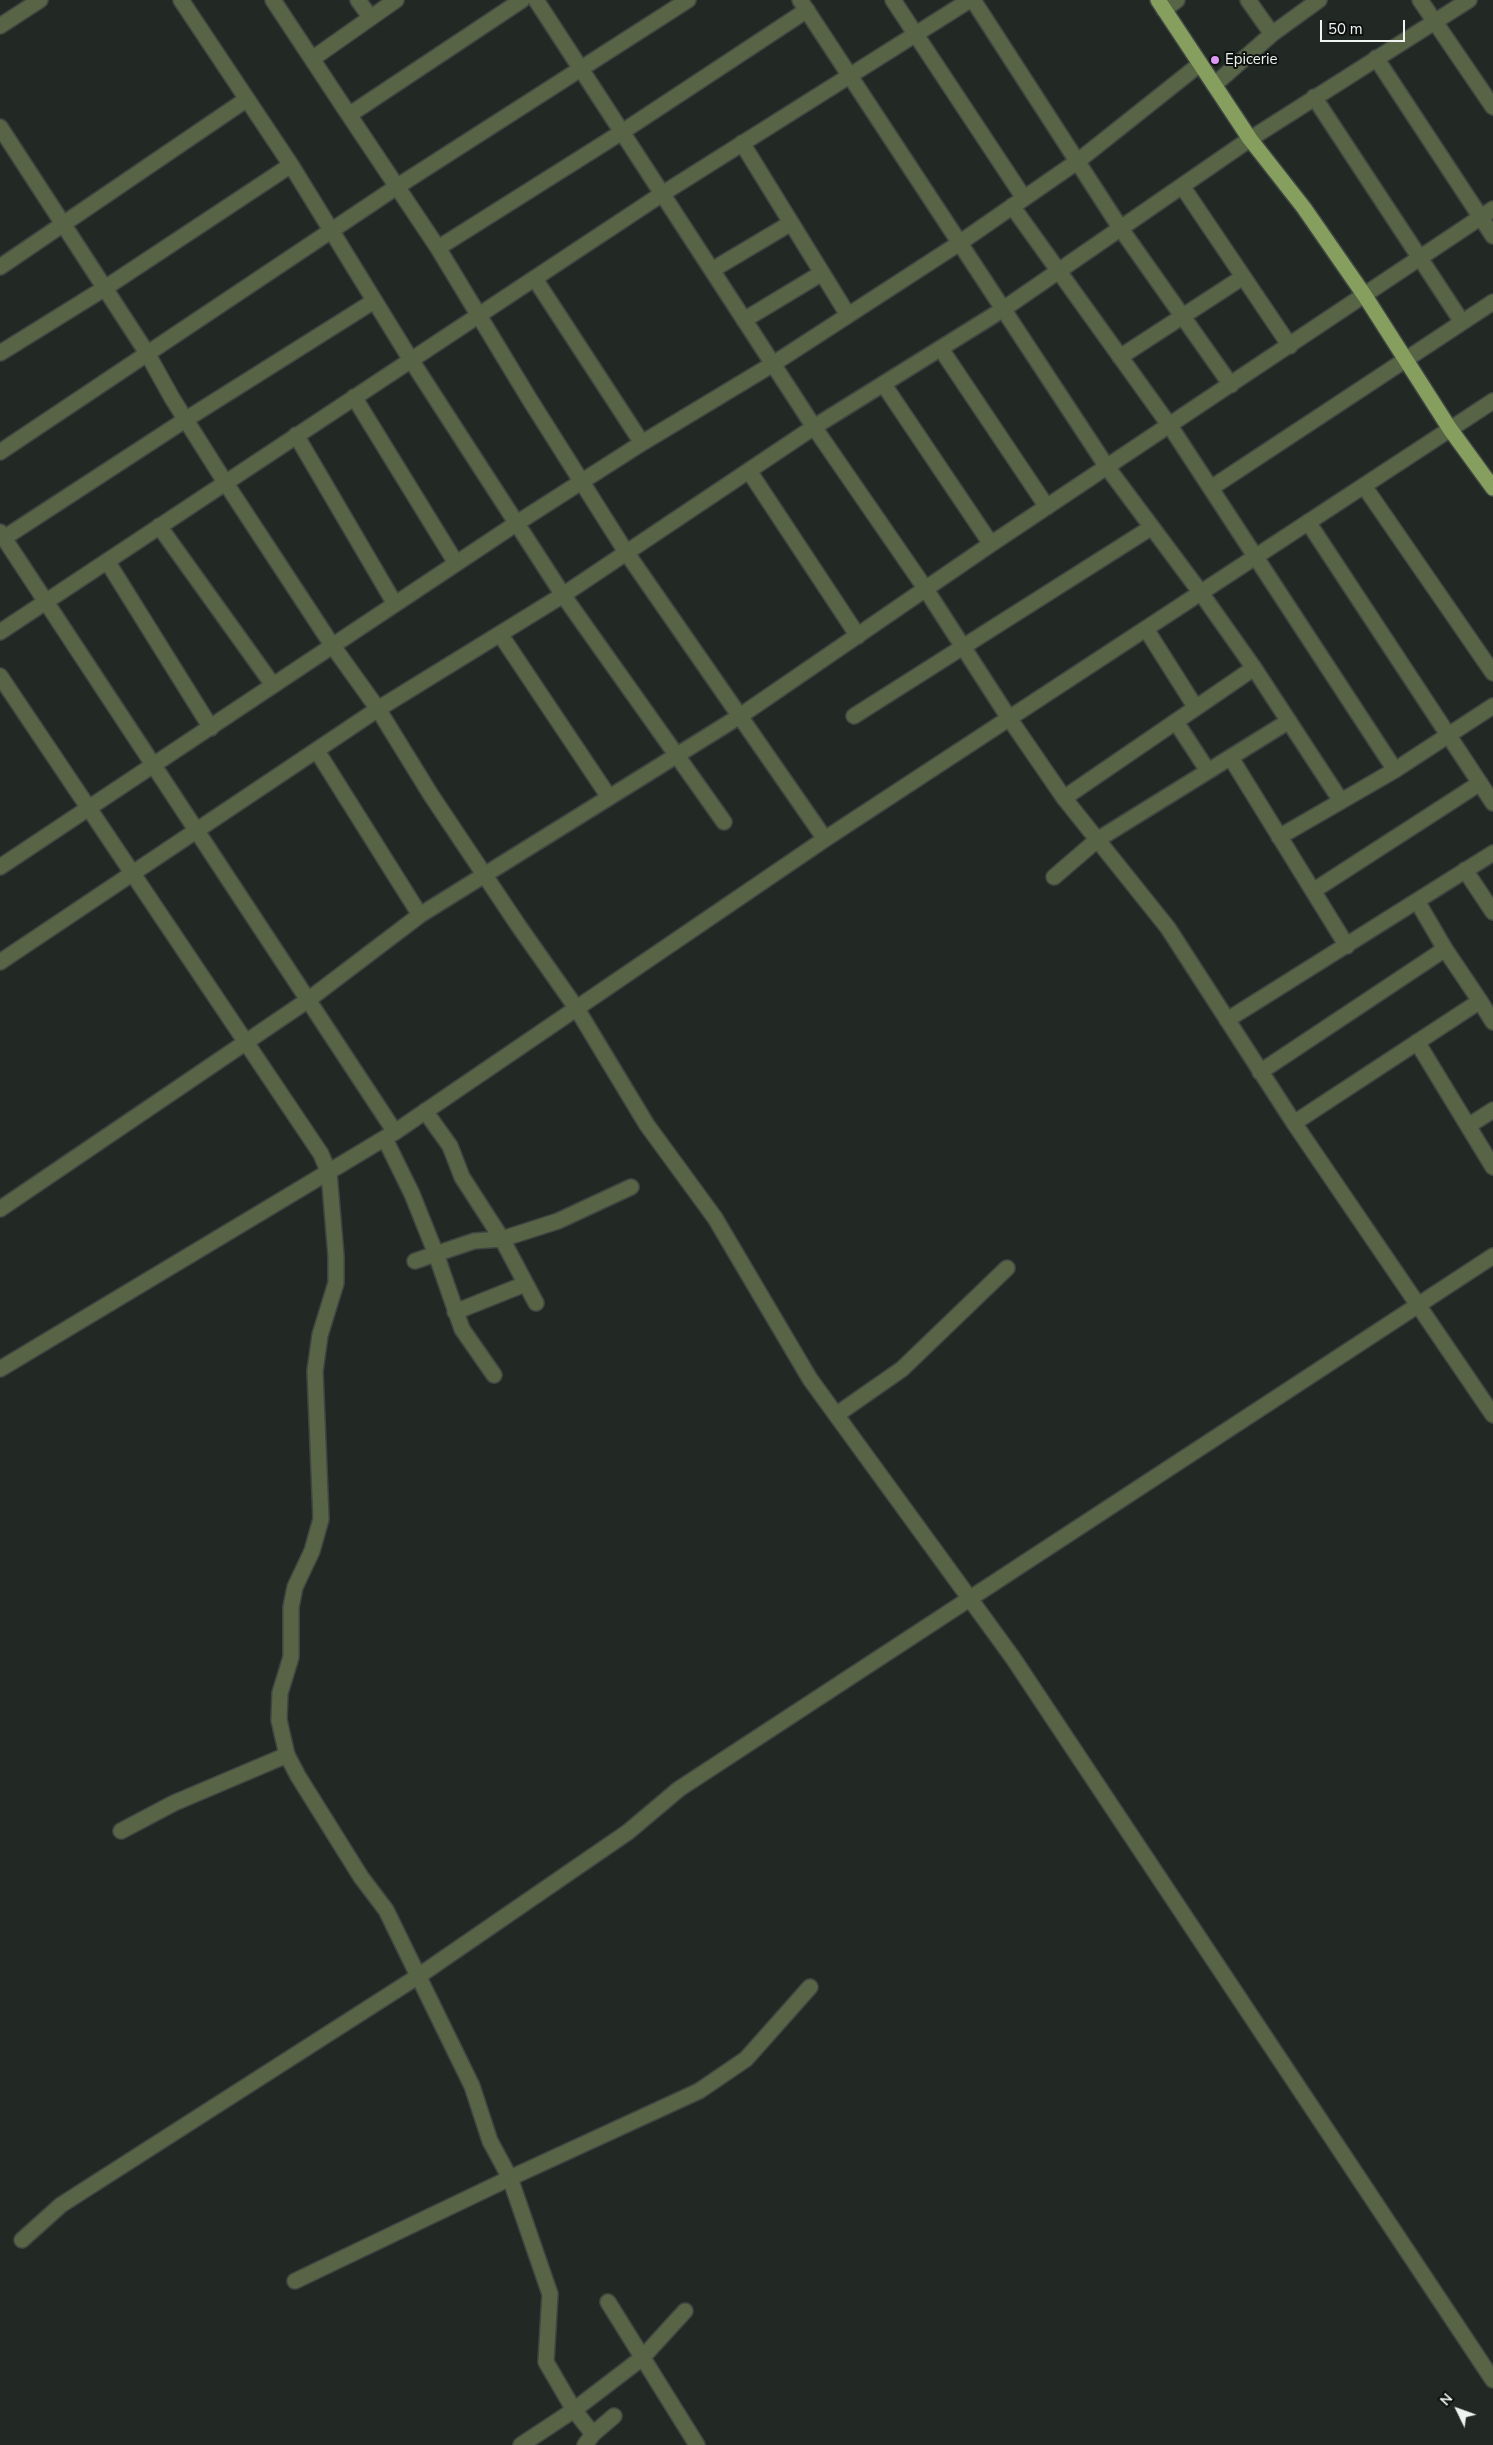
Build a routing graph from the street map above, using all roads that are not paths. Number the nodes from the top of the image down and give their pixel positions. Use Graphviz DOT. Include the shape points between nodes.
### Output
graph roads {
  1 [pos="40,0"];
  2 [pos="181,0"];
  3 [pos="273,0"];
  4 [pos="358,0"];
  5 [pos="396,0"];
  6 [pos="522,0"];
  7 [pos="536,0"];
  8 [pos="688,0"];
  9 [pos="893,0"];
  10 [pos="972,0"];
  11 [pos="1177,0"];
  12 [pos="1248,0"];
  13 [pos="1319,0"];
  14 [pos="1420,0"];
  15 [pos="1469,0"];
  16 [pos="803,5"];
  17 [pos="1161,5"];
  18 [pos="370,18"];
  19 [pos="1435,22"];
  20 [pos="0,26"];
  21 [pos="1272,34"];
  22 [pos="915,35"];
  23 [pos="1376,58"];
  24 [pos="312,59"];
  25 [pos="1200,64"];
  26 [pos="582,68"];
  27 [pos="851,76"];
  28 [pos="1214,85"];
  29 [pos="1314,97"];
  30 [pos="247,99"];
  31 [pos="1493,107"];
  32 [pos="349,114"];
  33 [pos="0,127"];
  34 [pos="622,132"];
  35 [pos="1250,139"];
  36 [pos="742,143"];
  37 [pos="1078,162"];
  38 [pos="291,165"];
  39 [pos="398,186"];
  40 [pos="1182,186"];
  41 [pos="662,194"];
  42 [pos="1018,202"];
  43 [pos="1493,209"];
  44 [pos="1480,217"];
  45 [pos="791,222"];
  46 [pos="64,224"];
  47 [pos="1121,229"];
  48 [pos="330,232"];
  49 [pos="1493,236"];
  50 [pos="958,244"];
  51 [pos="438,248"];
  52 [pos="1420,256"];
  53 [pos="0,267"];
  54 [pos="712,270"];
  55 [pos="1059,272"];
  56 [pos="822,273"];
  57 [pos="1243,277"];
  58 [pos="535,279"];
  59 [pos="106,288"];
  60 [pos="1365,296"];
  61 [pos="374,301"];
  62 [pos="1493,302"];
  63 [pos="1002,310"];
  64 [pos="478,314"];
  65 [pos="848,315"];
  66 [pos="1182,317"];
  67 [pos="744,320"];
  68 [pos="1462,322"];
  69 [pos="1290,346"];
  70 [pos="942,349"];
  71 [pos="0,353"];
  72 [pos="147,353"];
  73 [pos="1120,357"];
  74 [pos="410,360"];
  75 [pos="1405,360"];
  76 [pos="773,364"];
  77 [pos="884,384"];
  78 [pos="1231,385"];
  79 [pos="354,397"];
  80 [pos="1493,401"];
  81 [pos="185,420"];
  82 [pos="1170,426"];
  83 [pos="814,428"];
  84 [pos="1450,429"];
  85 [pos="296,435"];
  86 [pos="642,443"];
  87 [pos="0,452"];
  88 [pos="1106,467"];
  89 [pos="749,471"];
  90 [pos="225,482"];
  91 [pos="582,482"];
  92 [pos="1364,486"];
  93 [pos="1211,488"];
  94 [pos="1493,488"];
  95 [pos="1047,507"];
  96 [pos="1308,522"];
  97 [pos="517,523"];
  98 [pos="159,526"];
  99 [pos="1152,528"];
  100 [pos="2,535"];
  101 [pos="991,544"];
  102 [pos="626,552"];
  103 [pos="1257,556"];
  104 [pos="107,561"];
  105 [pos="456,563"];
  106 [pos="925,588"];
  107 [pos="1201,593"];
  108 [pos="562,595"];
  109 [pos="46,602"];
  110 [pos="395,604"];
  111 [pos="1146,628"];
  112 [pos="0,632"];
  113 [pos="500,634"];
  114 [pos="858,636"];
  115 [pos="332,645"];
  116 [pos="963,648"];
  117 [pos="1254,668"];
  118 [pos="1493,674"];
  119 [pos="0,676"];
  120 [pos="273,685"];
  121 [pos="1493,706"];
  122 [pos="1196,708"];
  123 [pos="378,709"];
  124 [pos="740,716"];
  125 [pos="854,716"];
  126 [pos="1009,718"];
  127 [pos="1289,721"];
  128 [pos="1176,722"];
  129 [pos="212,728"];
  130 [pos="1449,736"];
  131 [pos="317,750"];
  132 [pos="675,755"];
  133 [pos="1230,758"];
  134 [pos="154,766"];
  135 [pos="1395,770"];
  136 [pos="1208,771"];
  137 [pos="1480,782"];
  138 [pos="608,797"];
  139 [pos="1064,798"];
  140 [pos="1341,801"];
  141 [pos="1493,803"];
  142 [pos="89,808"];
  143 [pos="724,822"];
  144 [pos="197,831"];
  145 [pos="1279,836"];
  146 [pos="825,839"];
  147 [pos="1097,840"];
  148 [pos="1493,853"];
  149 [pos="0,867"];
  150 [pos="1466,870"];
  151 [pos="132,874"];
  152 [pos="486,875"];
  153 [pos="1054,877"];
  154 [pos="1313,891"];
  155 [pos="1417,901"];
  156 [pos="1493,912"];
  157 [pos="420,915"];
  158 [pos="1347,946"];
  159 [pos="1445,949"];
  160 [pos="0,962"];
  161 [pos="308,1000"];
  162 [pos="1480,1001"];
  163 [pos="577,1008"];
  164 [pos="1227,1020"];
  165 [pos="1493,1022"];
  166 [pos="1417,1042"];
  167 [pos="245,1044"];
  168 [pos="1260,1072"];
  169 [pos="1493,1110"];
  170 [pos="425,1111"];
  171 [pos="1294,1123"];
  172 [pos="1468,1126"];
  173 [pos="390,1135"];
  174 [pos="1493,1168"];
  175 [pos="330,1173"];
  176 [pos="631,1187"];
  177 [pos="0,1209"];
  178 [pos="502,1239"];
  179 [pos="436,1254"];
  180 [pos="1493,1256"];
  181 [pos="415,1261"];
  182 [pos="1006,1268"];
  183 [pos="525,1284"];
  184 [pos="536,1303"];
  185 [pos="1417,1304"];
  186 [pos="455,1312"];
  187 [pos="0,1368"];
  188 [pos="494,1375"];
  189 [pos="836,1415"];
  190 [pos="1493,1415"];
  191 [pos="970,1601"];
  192 [pos="287,1755"];
  193 [pos="121,1831"];
  194 [pos="420,1975"];
  195 [pos="810,1987"];
  196 [pos="510,2178"];
  197 [pos="22,2240"];
  198 [pos="295,2281"];
  199 [pos="608,2302"];
  200 [pos="684,2311"];
  201 [pos="642,2358"];
  202 [pos="1493,2380"];
  203 [pos="574,2410"];
  204 [pos="614,2416"];
  205 [pos="589,2440"];
  206 [pos="521,2445"];
  207 [pos="697,2445"];
  1 -- 20 [label="street"];
  2 -- 30 [label="street"];
  3 -- 24 [label="street"];
  4 -- 18 [label="street"];
  5 -- 18 [label="street"];
  6 -- 32 [label="street"];
  7 -- 26 [label="street"];
  8 -- 26 [label="street"];
  9 -- 22 [label="street"];
  10 -- 22 [label="street"];
  10 -- 37 [label="street"];
  11 -- 17 [label="street"];
  12 -- 21 [label="street"];
  13 -- 21 [label="street"];
  14 -- 19 [label="street"];
  15 -- 19 [label="street"];
  16 -- 27 [label="street"];
  16 -- 34 [label="street"];
  17 -- 25 [label="main road"];
  18 -- 24 [label="street"];
  19 -- 23 [label="street"];
  19 -- 31 [label="street"];
  21 -- 28 [label="street"];
  22 -- 27 [label="street"];
  22 -- 42 [label="street"];
  23 -- 29 [label="street"];
  23 -- 44 [label="street"];
  24 -- 32 [label="street"];
  25 -- 28 [label="main road"];
  25 -- 37 [label="street"];
  26 -- 34 [label="street"];
  26 -- 39 [label="street"];
  27 -- 36 [label="street"];
  27 -- 50 [label="street"];
  28 -- 35 [label="main road"];
  29 -- 35 [label="street"];
  29 -- 52 [label="street"];
  30 -- 38 [label="street"];
  30 -- 46 [label="street"];
  32 -- 39 [label="street"];
  33 -- 46 [label="street"];
  34 -- 41 [label="street"];
  34 -- 51 [label="street"];
  35 -- 40 [label="street"];
  35 -- 60 [label="main road" via="1304,208"];
  36 -- 41 [label="street"];
  36 -- 45 [label="street"];
  37 -- 42 [label="street"];
  37 -- 47 [label="street"];
  38 -- 48 [label="street"];
  38 -- 59 [label="street"];
  39 -- 48 [label="street"];
  39 -- 51 [label="street"];
  40 -- 47 [label="street"];
  40 -- 57 [label="street"];
  41 -- 54 [label="street"];
  41 -- 58 [label="street"];
  42 -- 50 [label="street"];
  42 -- 55 [label="street"];
  43 -- 44 [label="street"];
  44 -- 49 [label="street"];
  44 -- 52 [label="street"];
  45 -- 54 [label="street"];
  45 -- 56 [label="street"];
  46 -- 53 [label="street"];
  46 -- 59 [label="street"];
  47 -- 55 [label="street"];
  47 -- 66 [label="street"];
  48 -- 61 [label="street"];
  48 -- 72 [label="street"];
  50 -- 63 [label="street"];
  50 -- 65 [label="street"];
  51 -- 64 [label="street"];
  52 -- 60 [label="street"];
  52 -- 68 [label="street"];
  54 -- 67 [label="street"];
  55 -- 63 [label="street"];
  55 -- 73 [label="street"];
  56 -- 65 [label="street"];
  56 -- 67 [label="street"];
  57 -- 66 [label="street"];
  57 -- 69 [label="street"];
  58 -- 64 [label="street"];
  58 -- 86 [label="street"];
  59 -- 71 [label="street"];
  59 -- 72 [label="street"];
  60 -- 69 [label="street"];
  60 -- 75 [label="main road"];
  61 -- 74 [label="street"];
  61 -- 81 [label="street"];
  62 -- 68 [label="street"];
  63 -- 70 [label="street"];
  63 -- 88 [label="street"];
  64 -- 74 [label="street"];
  64 -- 91 [label="street"];
  65 -- 76 [label="street"];
  66 -- 73 [label="street"];
  66 -- 78 [label="street"];
  67 -- 76 [label="street"];
  68 -- 75 [label="street"];
  69 -- 78 [label="street"];
  70 -- 77 [label="street"];
  70 -- 95 [label="street"];
  72 -- 81 [label="street"];
  72 -- 87 [label="street"];
  73 -- 82 [label="street"];
  74 -- 79 [label="street"];
  74 -- 97 [label="street"];
  75 -- 84 [label="main road"];
  75 -- 93 [label="street"];
  76 -- 83 [label="street"];
  76 -- 86 [label="street"];
  77 -- 83 [label="street"];
  77 -- 101 [label="street"];
  78 -- 82 [label="street"];
  79 -- 85 [label="street"];
  79 -- 105 [label="street"];
  80 -- 84 [label="street"];
  81 -- 90 [label="street"];
  81 -- 100 [label="street"];
  82 -- 88 [label="street"];
  82 -- 93 [label="street"];
  83 -- 89 [label="street"];
  83 -- 106 [label="street"];
  84 -- 92 [label="street"];
  84 -- 94 [label="main road"];
  85 -- 90 [label="street"];
  85 -- 110 [label="street"];
  86 -- 91 [label="street"];
  88 -- 95 [label="street"];
  88 -- 99 [label="street"];
  89 -- 102 [label="street"];
  89 -- 114 [label="street"];
  90 -- 98 [label="street"];
  90 -- 115 [label="street"];
  91 -- 97 [label="street"];
  91 -- 102 [label="street"];
  92 -- 96 [label="street"];
  92 -- 118 [label="street"];
  93 -- 103 [label="street"];
  95 -- 101 [label="street"];
  96 -- 103 [label="street"];
  96 -- 130 [label="street"];
  97 -- 105 [label="street"];
  97 -- 108 [label="street"];
  98 -- 104 [label="street"];
  98 -- 120 [label="street"];
  99 -- 107 [label="street"];
  99 -- 116 [label="street"];
  100 -- 109 [label="street"];
  101 -- 106 [label="street"];
  102 -- 108 [label="street"];
  102 -- 124 [label="street"];
  103 -- 107 [label="street"];
  103 -- 135 [label="street"];
  104 -- 109 [label="street"];
  104 -- 129 [label="street"];
  105 -- 110 [label="street"];
  106 -- 114 [label="street"];
  106 -- 116 [label="street"];
  107 -- 111 [label="street"];
  107 -- 117 [label="street"];
  108 -- 113 [label="street"];
  108 -- 132 [label="street"];
  109 -- 112 [label="street"];
  109 -- 134 [label="street"];
  110 -- 115 [label="street"];
  111 -- 122 [label="street"];
  111 -- 126 [label="street"];
  113 -- 123 [label="street"];
  113 -- 138 [label="street"];
  114 -- 124 [label="street"];
  115 -- 120 [label="street"];
  115 -- 123 [label="street"];
  116 -- 125 [label="street"];
  116 -- 126 [label="street"];
  117 -- 122 [label="street"];
  117 -- 127 [label="street"];
  119 -- 142 [label="street"];
  120 -- 129 [label="street"];
  121 -- 130 [label="street"];
  122 -- 128 [label="street"];
  123 -- 131 [label="street"];
  123 -- 152 [label="street"];
  124 -- 132 [label="street"];
  124 -- 146 [label="street"];
  126 -- 139 [label="street"];
  126 -- 146 [label="street"];
  127 -- 133 [label="street"];
  127 -- 140 [label="street"];
  128 -- 136 [label="street"];
  128 -- 139 [label="street"];
  129 -- 134 [label="street"];
  130 -- 135 [label="street"];
  130 -- 137 [label="street"];
  131 -- 144 [label="street"];
  131 -- 157 [label="street"];
  132 -- 138 [label="street"];
  132 -- 143 [label="street"];
  133 -- 136 [label="street"];
  133 -- 145 [label="street"];
  134 -- 142 [label="street"];
  134 -- 144 [label="street"];
  135 -- 140 [label="street"];
  136 -- 147 [label="street"];
  137 -- 141 [label="street"];
  137 -- 154 [label="street"];
  138 -- 152 [label="street"];
  139 -- 147 [label="street"];
  140 -- 145 [label="street"];
  142 -- 149 [label="street"];
  142 -- 151 [label="street"];
  144 -- 151 [label="street"];
  144 -- 161 [label="street"];
  145 -- 154 [label="street"];
  146 -- 163 [label="street"];
  147 -- 153 [label="street"];
  147 -- 164 [label="street" via="1168,928"];
  148 -- 150 [label="street"];
  150 -- 155 [label="street"];
  150 -- 156 [label="street"];
  151 -- 160 [label="street"];
  151 -- 167 [label="street"];
  152 -- 157 [label="street"];
  152 -- 163 [label="street"];
  154 -- 158 [label="street"];
  155 -- 158 [label="street"];
  155 -- 159 [label="street"];
  157 -- 161 [label="street"];
  158 -- 164 [label="street"];
  159 -- 162 [label="street"];
  159 -- 168 [label="street"];
  161 -- 167 [label="street"];
  161 -- 173 [label="street"];
  162 -- 165 [label="street"];
  162 -- 166 [label="street"];
  163 -- 170 [label="street"];
  163 -- 189 [label="street" via="647,1125 715,1218 810,1379"];
  164 -- 168 [label="street"];
  166 -- 171 [label="street"];
  166 -- 172 [label="street"];
  167 -- 175 [label="street" via="321,1154"];
  167 -- 177 [label="street"];
  168 -- 171 [label="street"];
  169 -- 172 [label="street"];
  170 -- 173 [label="street"];
  170 -- 178 [label="street" via="450,1146 462,1176"];
  171 -- 185 [label="street"];
  172 -- 174 [label="street"];
  173 -- 175 [label="street"];
  173 -- 179 [label="street"];
  175 -- 187 [label="street"];
  175 -- 192 [label="street" via="336,1283 320,1335 315,1371 321,1519 312,1550 294,1587 291,1607 291,1657 280,1693 279,1720"];
  176 -- 178 [label="street" via="558,1221"];
  178 -- 179 [label="street" via="474,1241"];
  178 -- 183 [label="street"];
  179 -- 181 [label="street"];
  179 -- 186 [label="street"];
  180 -- 185 [label="street"];
  182 -- 189 [label="street" via="902,1369"];
  183 -- 184 [label="street"];
  183 -- 186 [label="street"];
  185 -- 190 [label="street"];
  185 -- 191 [label="street"];
  186 -- 188 [label="street" via="462,1329"];
  189 -- 191 [label="street"];
  191 -- 194 [label="street" via="678,1789 628,1832"];
  191 -- 202 [label="street" via="1013,1658"];
  192 -- 193 [label="street" via="174,1803"];
  192 -- 194 [label="street" via="361,1877 386,1910"];
  194 -- 196 [label="street" via="472,2086 490,2141"];
  194 -- 197 [label="street" via="100,2178 61,2205"];
  195 -- 196 [label="street" via="746,2059 699,2091"];
  196 -- 198 [label="street"];
  196 -- 203 [label="street" via="550,2294 546,2362"];
  199 -- 201 [label="street"];
  200 -- 201 [label="street"];
  201 -- 203 [label="street"];
  201 -- 207 [label="street"];
  203 -- 205 [label="street"];
  203 -- 206 [label="street"];
  204 -- 205 [label="street"];
}
